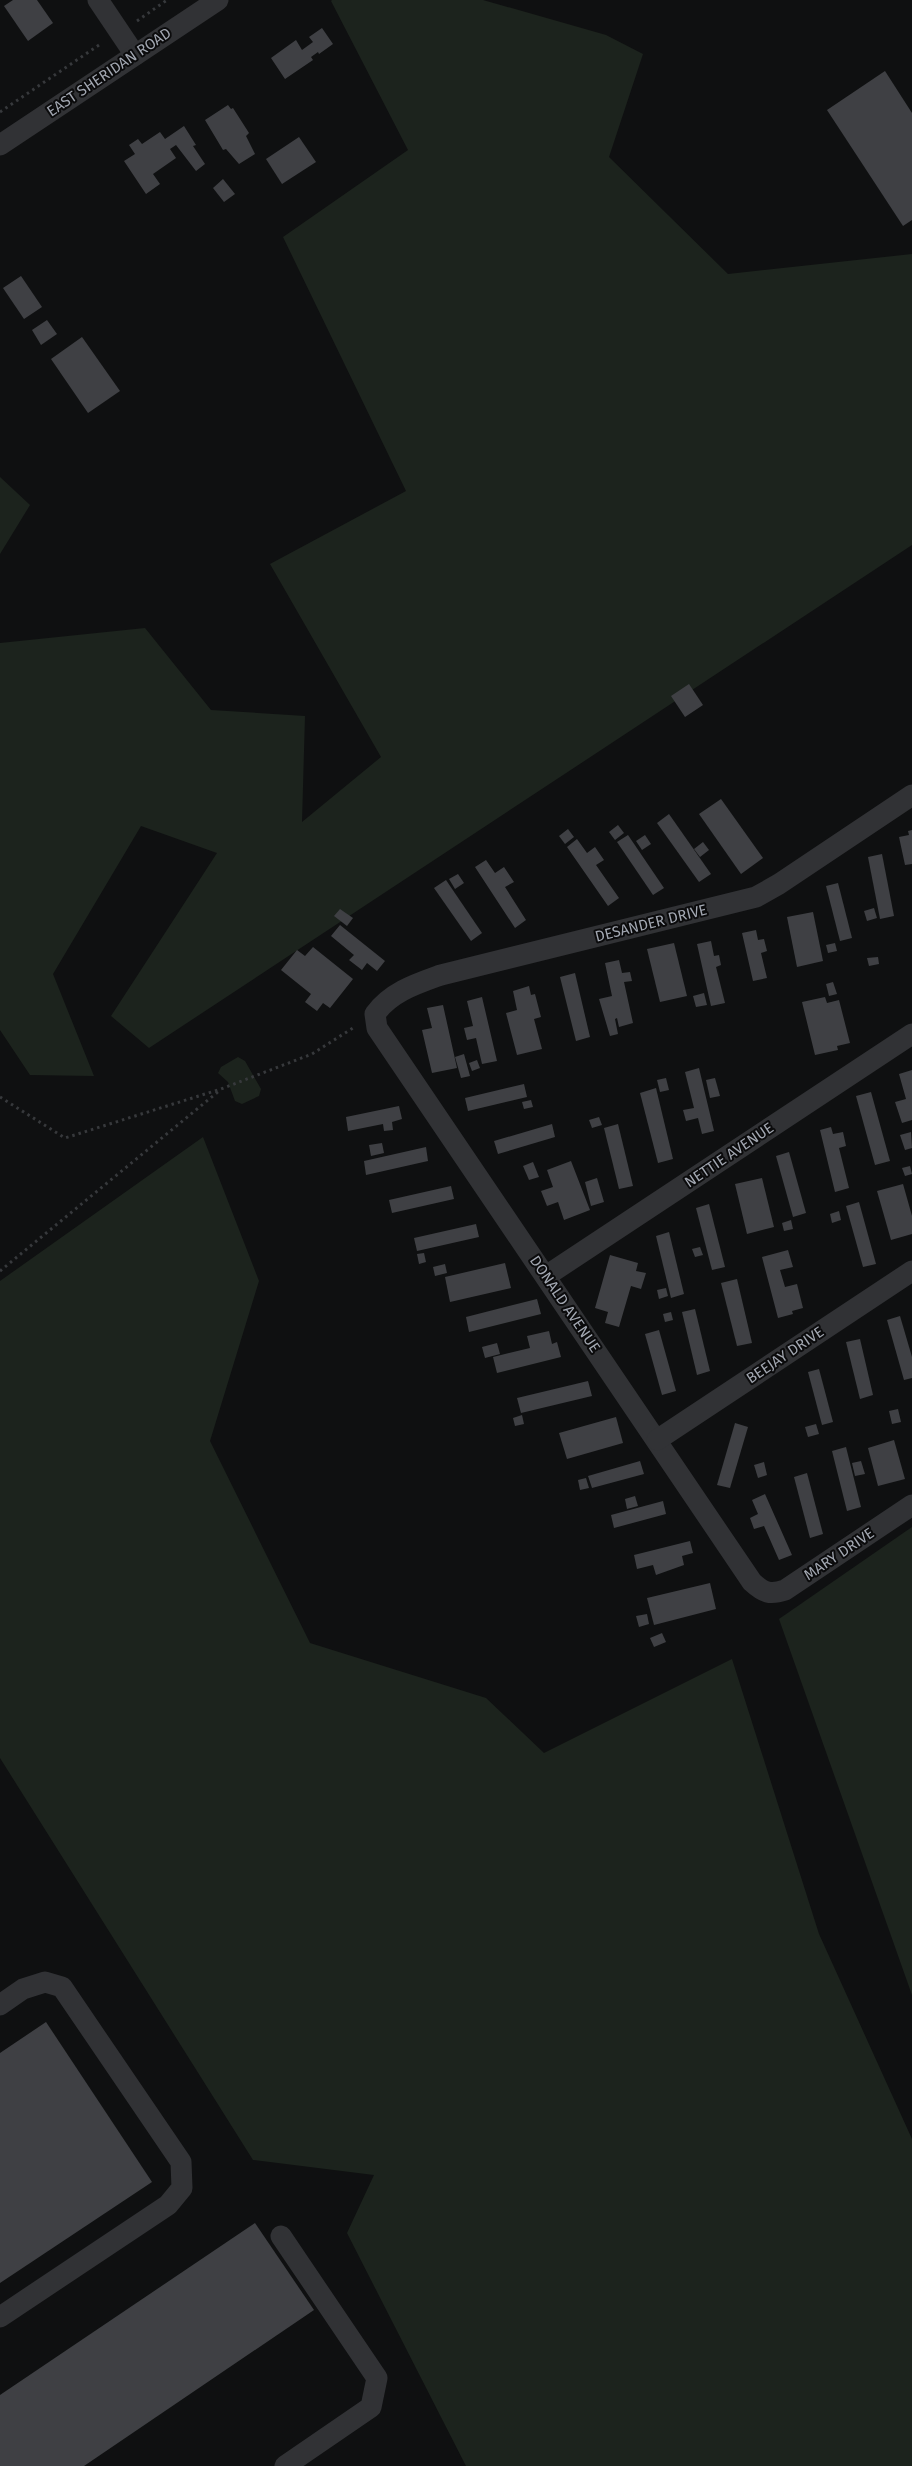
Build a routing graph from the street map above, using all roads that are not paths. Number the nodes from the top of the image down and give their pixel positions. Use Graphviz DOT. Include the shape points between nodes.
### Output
graph roads {
  1 [pos="98,0"];
  2 [pos="218,0"];
  3 [pos="135,55"];
  4 [pos="0,145"];
  5 [pos="912,795"];
  6 [pos="375,1014"];
  7 [pos="912,1034"];
  8 [pos="912,1271"];
  9 [pos="546,1276"];
  10 [pos="658,1440"];
  11 [pos="912,1505"];
  12 [pos="763,1592"];
  13 [pos="0,2005"];
  14 [pos="280,2236"];
  15 [pos="0,2317"];
  16 [pos="285,2466"];
  1 -- 3 [label="street"];
  2 -- 3 [label="street, EAST SHERIDAN ROAD"];
  3 -- 4 [label="street, EAST SHERIDAN ROAD"];
  5 -- 6 [label="street, DESANDER DRIVE" via="756,897 441,975 412,985 384,1001"];
  6 -- 9 [label="street, DONALD AVENUE" via="377,1028"];
  7 -- 9 [label="street, NETTIE AVENUE"];
  8 -- 10 [label="street, BEEJAY DRIVE"];
  9 -- 10 [label="street, DONALD AVENUE"];
  10 -- 12 [label="street, DONALD AVENUE" via="752,1582"];
  11 -- 12 [label="street, MARY DRIVE" via="785,1590 773,1594"];
  13 -- 15 [label="street" via="22,1989 45,1982 62,1988 180,2162 182,2188 168,2205"];
  14 -- 16 [label="street" via="378,2378 371,2407"];
}
